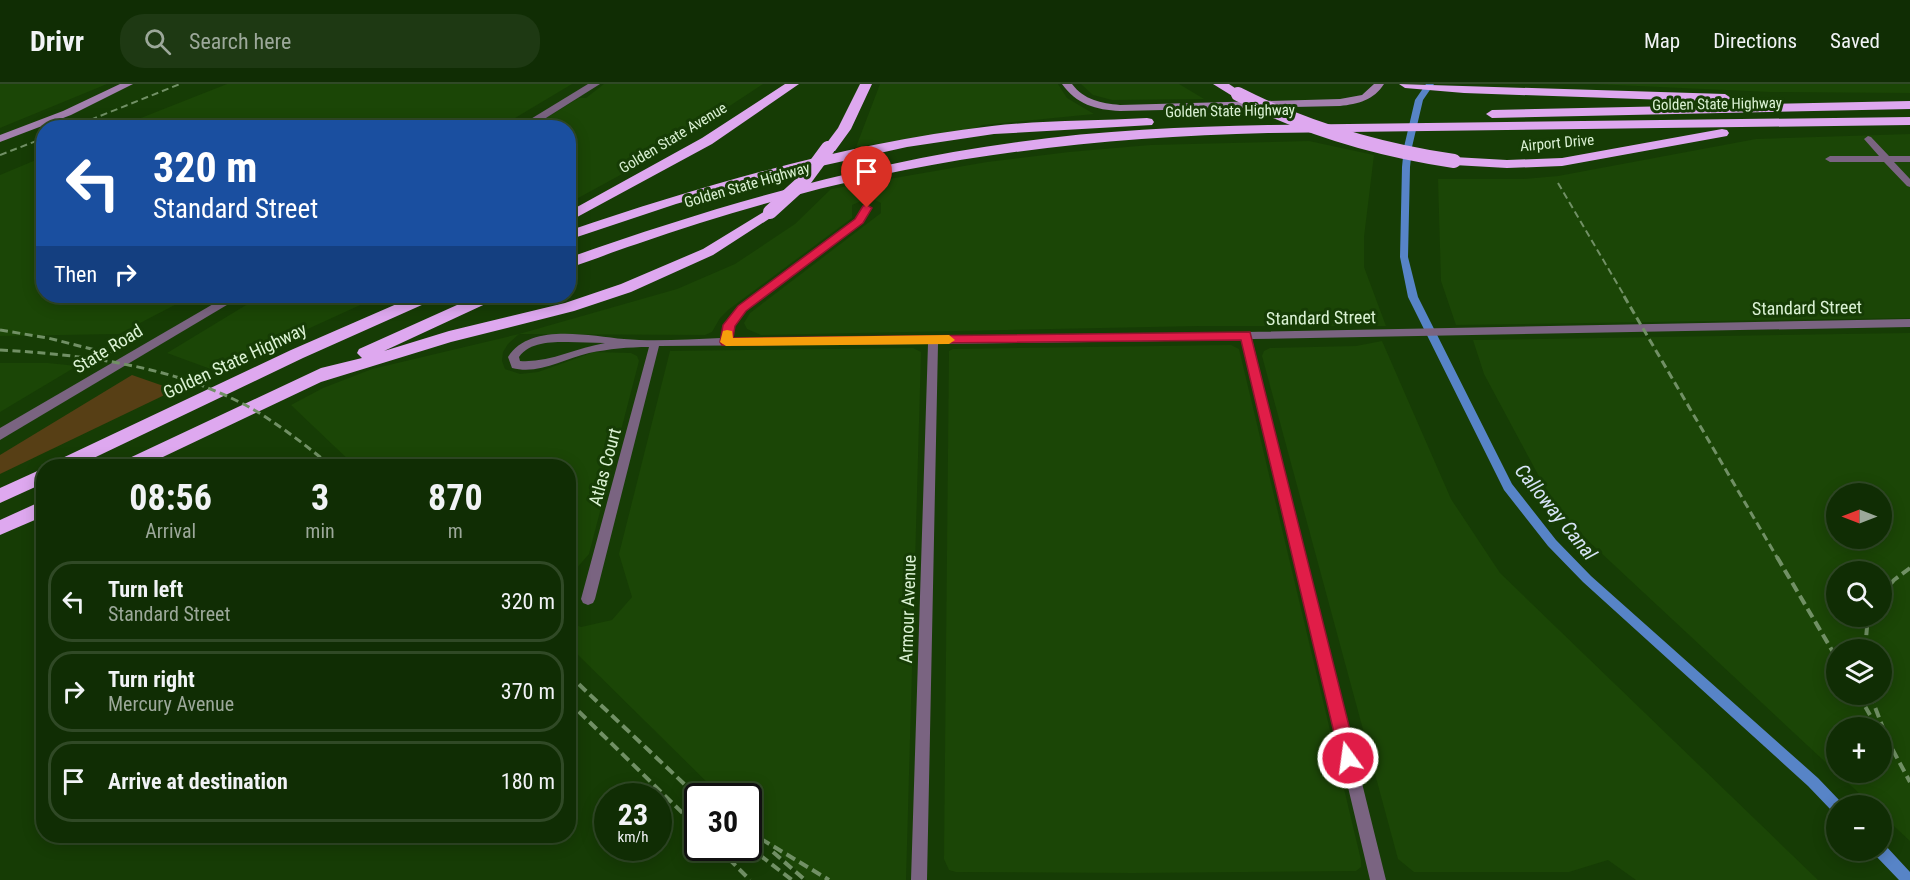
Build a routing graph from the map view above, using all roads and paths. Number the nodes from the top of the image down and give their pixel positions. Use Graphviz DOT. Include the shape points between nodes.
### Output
graph roads {
  1 [pos="128,84"];
  2 [pos="596,84"];
  3 [pos="786,84"];
  4 [pos="793,84"];
  5 [pos="852,84"];
  6 [pos="866,84"];
  7 [pos="1067,84"];
  8 [pos="1219,84"];
  9 [pos="1379,84"];
  10 [pos="1405,84"];
  11 [pos="771,99"];
  12 [pos="1910,105"];
  13 [pos="49,120"];
  14 [pos="535,120"];
  15 [pos="1910,122"];
  16 [pos="1272,124"];
  17 [pos="36,125"];
  18 [pos="0,139"];
  19 [pos="1868,139"];
  20 [pos="829,148"];
  21 [pos="1830,159"];
  22 [pos="1886,159"];
  23 [pos="1910,159"];
  24 [pos="1910,184"];
  25 [pos="867,208"];
  26 [pos="576,214"];
  27 [pos="576,233"];
  28 [pos="576,260"];
  29 [pos="224,303"];
  30 [pos="401,303"];
  31 [pos="412,303"];
  32 [pos="473,303"];
  33 [pos="1910,323"];
  34 [pos="1246,335"];
  35 [pos="933,340"];
  36 [pos="726,342"];
  37 [pos="624,343"];
  38 [pos="656,343"];
  39 [pos="297,354"];
  40 [pos="317,377"];
  41 [pos="0,435"];
  42 [pos="77,459"];
  43 [pos="144,459"];
  44 [pos="36,479"];
  45 [pos="0,496"];
  46 [pos="36,511"];
  47 [pos="0,528"];
  48 [pos="588,599"];
  49 [pos="919,880"];
  50 [pos="1378,880"];
  1 -- 13 [label="main road"];
  2 -- 14 [label="street"];
  3 -- 11 [label="highway"];
  4 -- 11 [label="highway, Golden State Avenue"];
  5 -- 20 [label="highway"];
  6 -- 20 [label="highway" via="844,129"];
  7 -- 9 [label="main road" via="1082,99 1120,108 1334,103 1364,97"];
  8 -- 15 [label="highway, Airport Drive, bridge" via="1279,115 1339,137 1387,150 1507,164 1562,162 1724,133"];
  10 -- 12 [label="highway"];
  11 -- 26 [label="highway, Golden State Avenue" via="657,170"];
  12 -- 16 [label="highway, Golden State Highway, bridge"];
  15 -- 16 [label="highway, Golden State Highway, bridge"];
  16 -- 27 [label="highway, Golden State Highway" via="1121,122 994,130 918,141 753,177"];
  16 -- 28 [label="highway, Golden State Highway" via="1021,145 950,156 745,204"];
  17 -- 18 [label="main road"];
  19 -- 22 [label="street"];
  20 -- 40 [label="highway, bridge" via="794,192 708,252 626,288"];
  21 -- 22 [label="street"];
  22 -- 23 [label="street"];
  22 -- 24 [label="street"];
  25 -- 36 [label="street" via="859,221 742,309 729,325"];
  29 -- 41 [label="street, State Road"];
  30 -- 39 [label="highway"];
  31 -- 39 [label="highway, Golden State Highway"];
  32 -- 40 [label="highway"];
  33 -- 34 [label="street, Standard Street"];
  34 -- 35 [label="street, Standard Street"];
  34 -- 50 [label="street"];
  35 -- 36 [label="street, Standard Street"];
  35 -- 49 [label="street, Armour Avenue"];
  36 -- 38 [label="street, Standard Street"];
  37 -- 37 [label="street, Standard Street" via="604,339 541,339 524,345 513,357 516,365 528,367"];
  37 -- 38 [label="street, Standard Street"];
  38 -- 48 [label="street, Atlas Court"];
  39 -- 42 [label="highway, Golden State Highway"];
  40 -- 43 [label="highway"];
  44 -- 45 [label="highway"];
  46 -- 47 [label="highway"];
}
